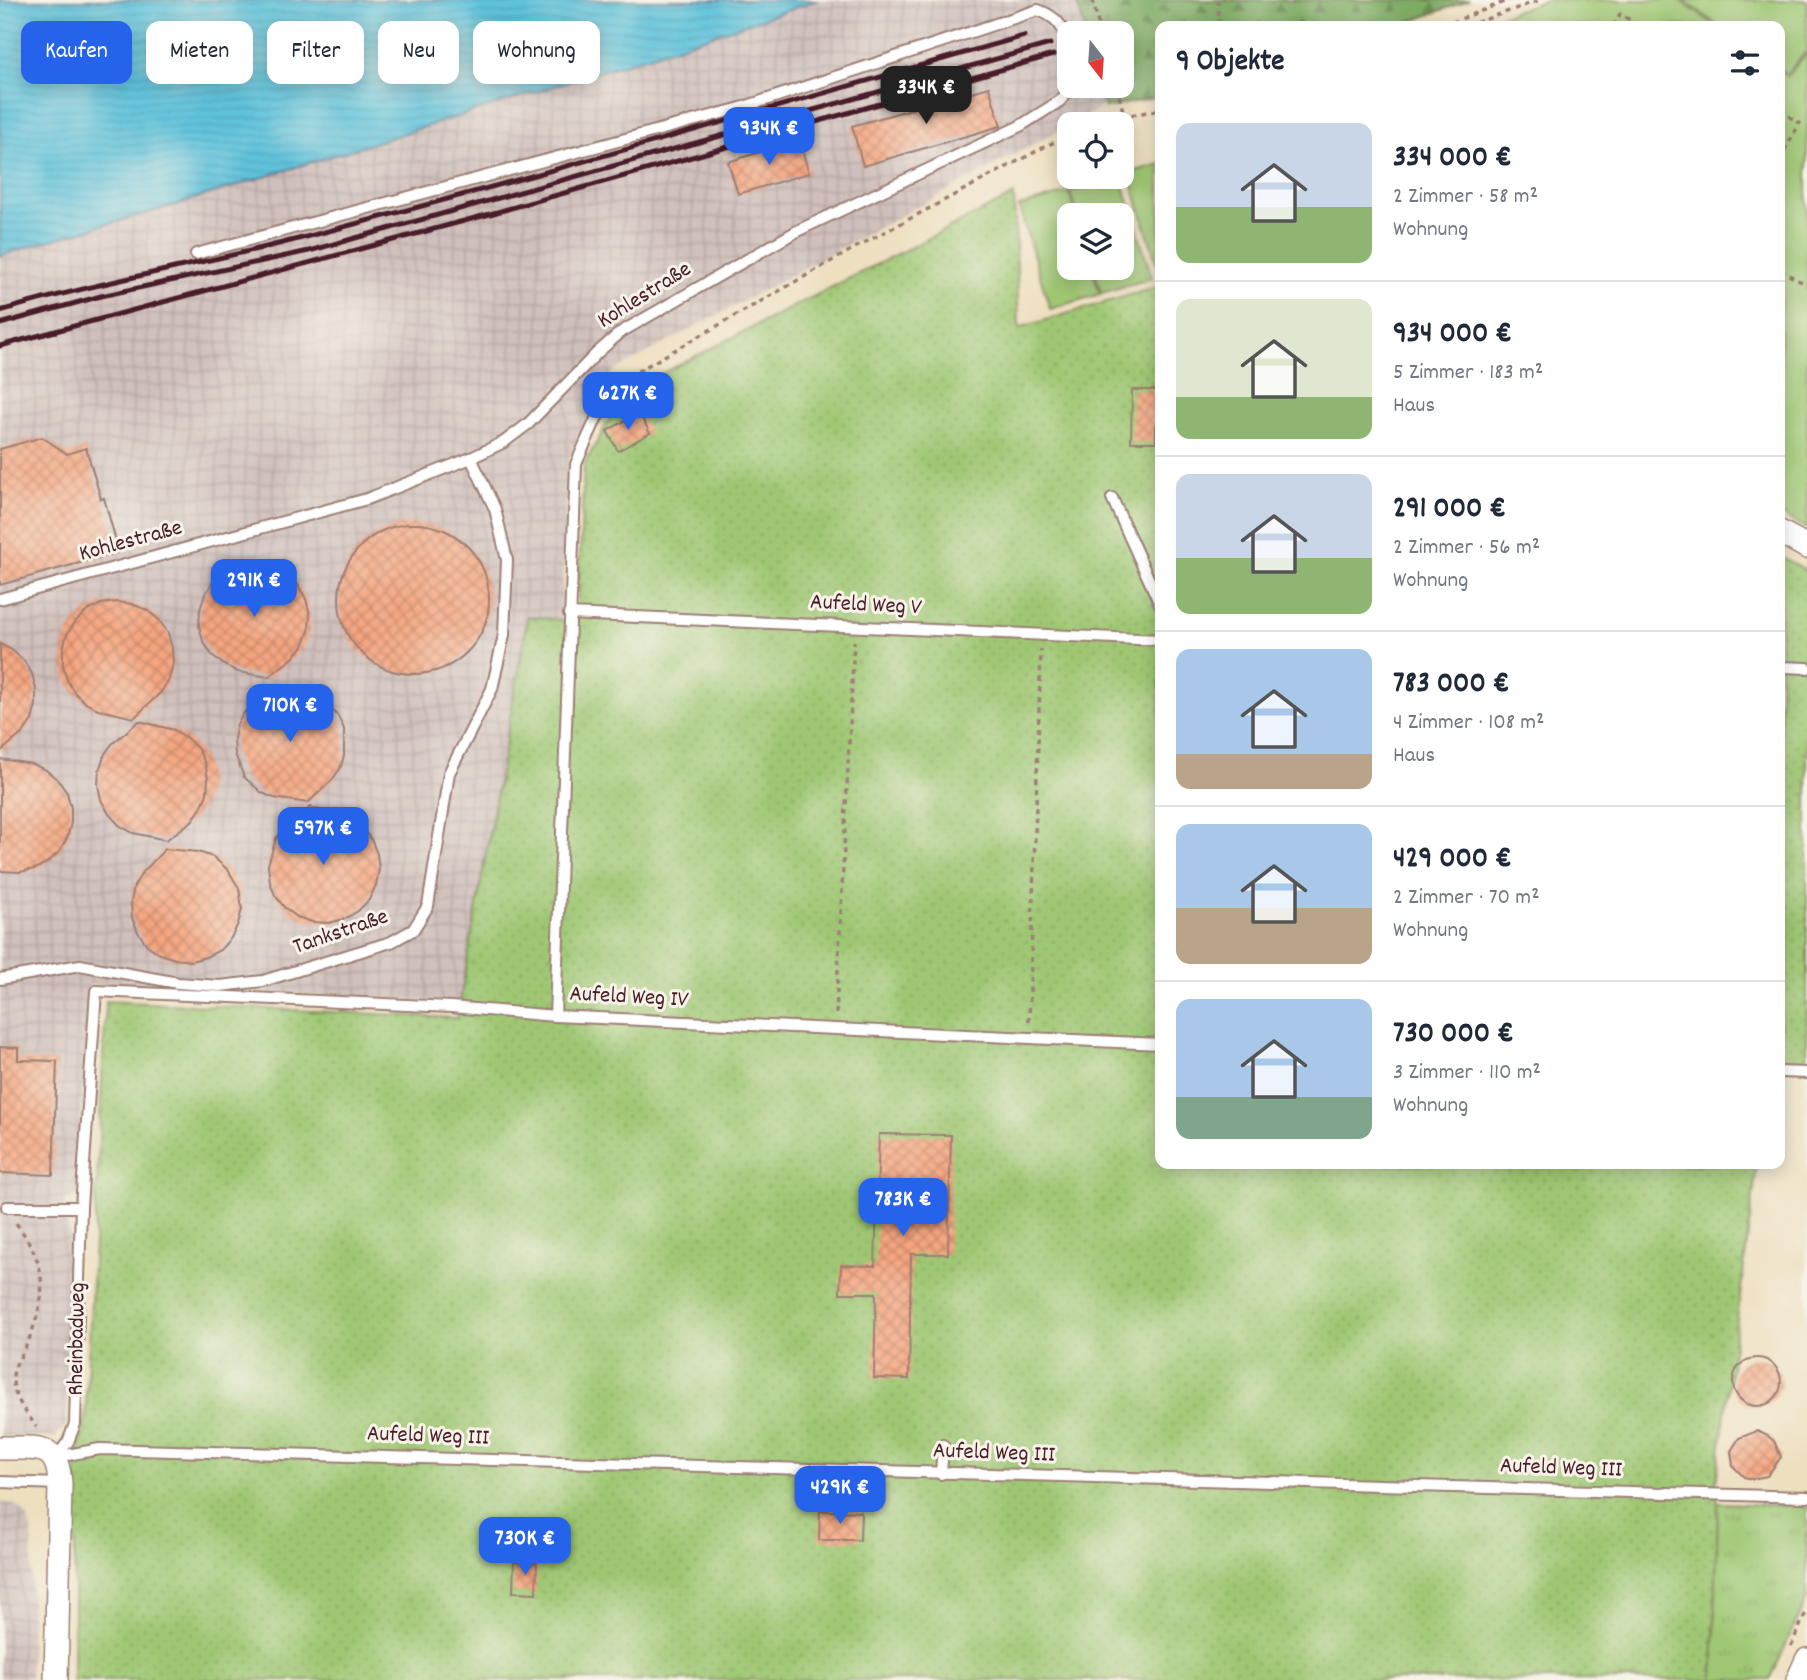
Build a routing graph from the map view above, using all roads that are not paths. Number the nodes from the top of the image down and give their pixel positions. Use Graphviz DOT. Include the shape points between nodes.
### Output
graph roads {
  1 [pos="1059,21"];
  2 [pos="1063,98"];
  3 [pos="196,254"];
  4 [pos="618,382"];
  5 [pos="471,458"];
  6 [pos="1112,498"];
  7 [pos="1785,535"];
  8 [pos="1807,547"];
  9 [pos="1155,593"];
  10 [pos="0,599"];
  11 [pos="569,614"];
  12 [pos="1155,640"];
  13 [pos="1785,667"];
  14 [pos="1807,668"];
  15 [pos="0,979"];
  16 [pos="96,991"];
  17 [pos="555,1016"];
  18 [pos="1155,1044"];
  19 [pos="1785,1072"];
  20 [pos="1807,1073"];
  21 [pos="8,1206"];
  22 [pos="81,1207"];
  23 [pos="943,1445"];
  24 [pos="0,1448"];
  25 [pos="48,1453"];
  26 [pos="941,1474"];
  27 [pos="0,1482"];
  28 [pos="60,1484"];
  29 [pos="1807,1497"];
  30 [pos="1807,1660"];
  31 [pos="57,1680"];
  32 [pos="1798,1680"];
  1 -- 3 [label="lane" via="1038,10 741,108"];
  2 -- 5 [label="lane, Kohlestraße" via="1020,126 797,231 621,332 528,424"];
  4 -- 11 [label="lane" via="576,464"];
  5 -- 10 [label="lane, Kohlestraße" via="367,499"];
  5 -- 15 [label="lane, Tankstraße" via="495,509 507,560 505,635 492,689 449,773 428,906 413,930 391,942 263,981 220,986 178,983 80,965"];
  6 -- 9 [label="lane"];
  7 -- 8 [label="street"];
  11 -- 12 [label="lane, Aufeld Weg V"];
  11 -- 17 [label="lane"];
  13 -- 14 [label="lane"];
  16 -- 17 [label="lane, Aufeld Weg IV"];
  16 -- 22 [label="lane, Rheinbadweg"];
  17 -- 18 [label="lane, Aufeld Weg IV"];
  19 -- 20 [label="lane"];
  21 -- 22 [label="lane"];
  22 -- 25 [label="lane, Rheinbadweg" via="75,1424 68,1442"];
  23 -- 26 [label="lane"];
  24 -- 25 [label="street"];
  25 -- 26 [label="lane, Aufeld Weg III" via="100,1449"];
  25 -- 28 [label="street"];
  26 -- 29 [label="lane, Aufeld Weg III"];
  27 -- 28 [label="lane"];
  28 -- 31 [label="street"];
  30 -- 32 [label="street"];
}
